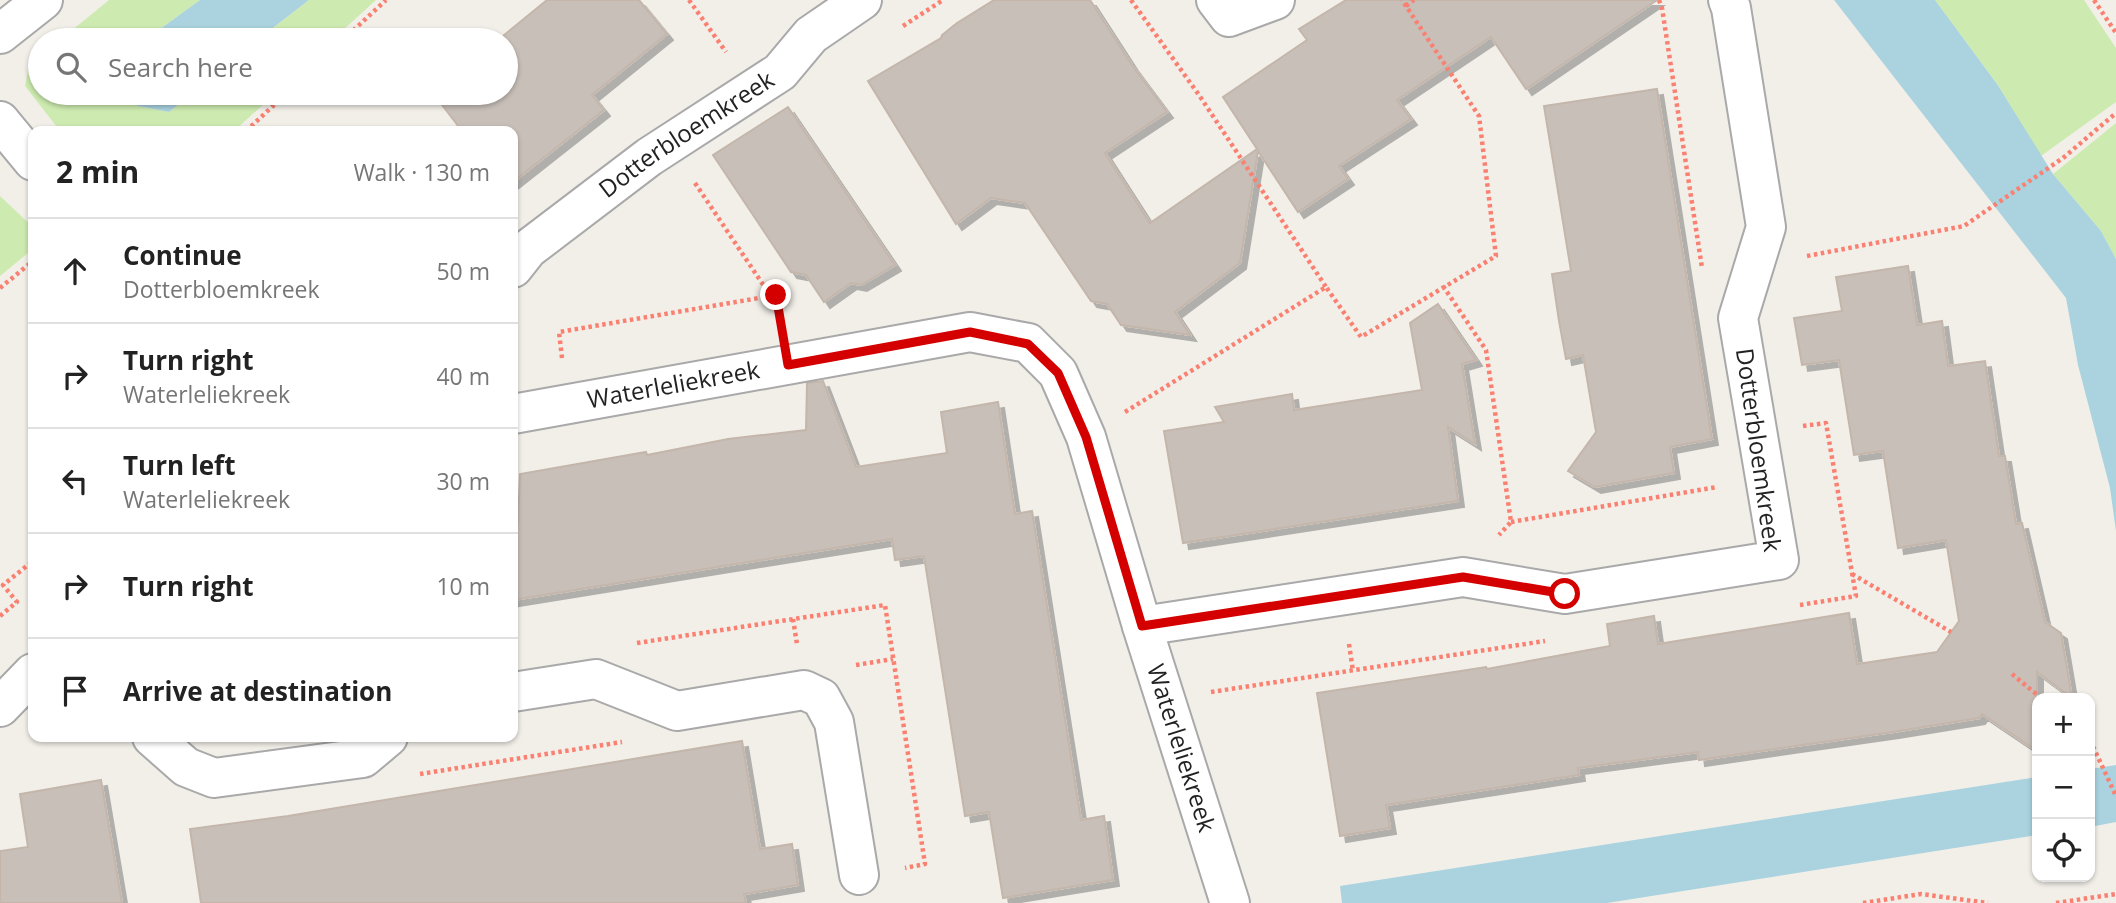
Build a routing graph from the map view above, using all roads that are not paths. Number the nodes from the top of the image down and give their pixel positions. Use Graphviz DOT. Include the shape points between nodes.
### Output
graph roads {
  1 [pos="43,0"];
  2 [pos="862,0"];
  3 [pos="1216,0"];
  4 [pos="1275,0"];
  5 [pos="1728,0"];
  6 [pos="0,34"];
  7 [pos="0,121"];
  8 [pos="28,155"];
  9 [pos="518,262"];
  10 [pos="518,413"];
  11 [pos="1142,626"];
  12 [pos="28,678"];
  13 [pos="518,691"];
  14 [pos="0,707"];
  15 [pos="158,742"];
  16 [pos="375,748"];
  17 [pos="859,875"];
  18 [pos="1228,897"];
  1 -- 6 [label="street"];
  2 -- 9 [label="street, Dotterbloemkreek" via="811,34 780,72 670,145 528,249"];
  3 -- 4 [label="street" via="1229,17"];
  5 -- 11 [label="street, Dotterbloemkreek" via="1766,227 1738,318 1779,560 1565,594 1463,577"];
  7 -- 8 [label="street"];
  10 -- 11 [label="street, Waterleliekreek" via="970,332 1028,344 1058,373 1086,437"];
  11 -- 18 [label="street, Waterleliekreek"];
  12 -- 14 [label="street"];
  13 -- 17 [label="street" via="596,679 677,711 804,690 821,698 834,722"];
  15 -- 16 [label="street" via="186,767 214,778"];
}
